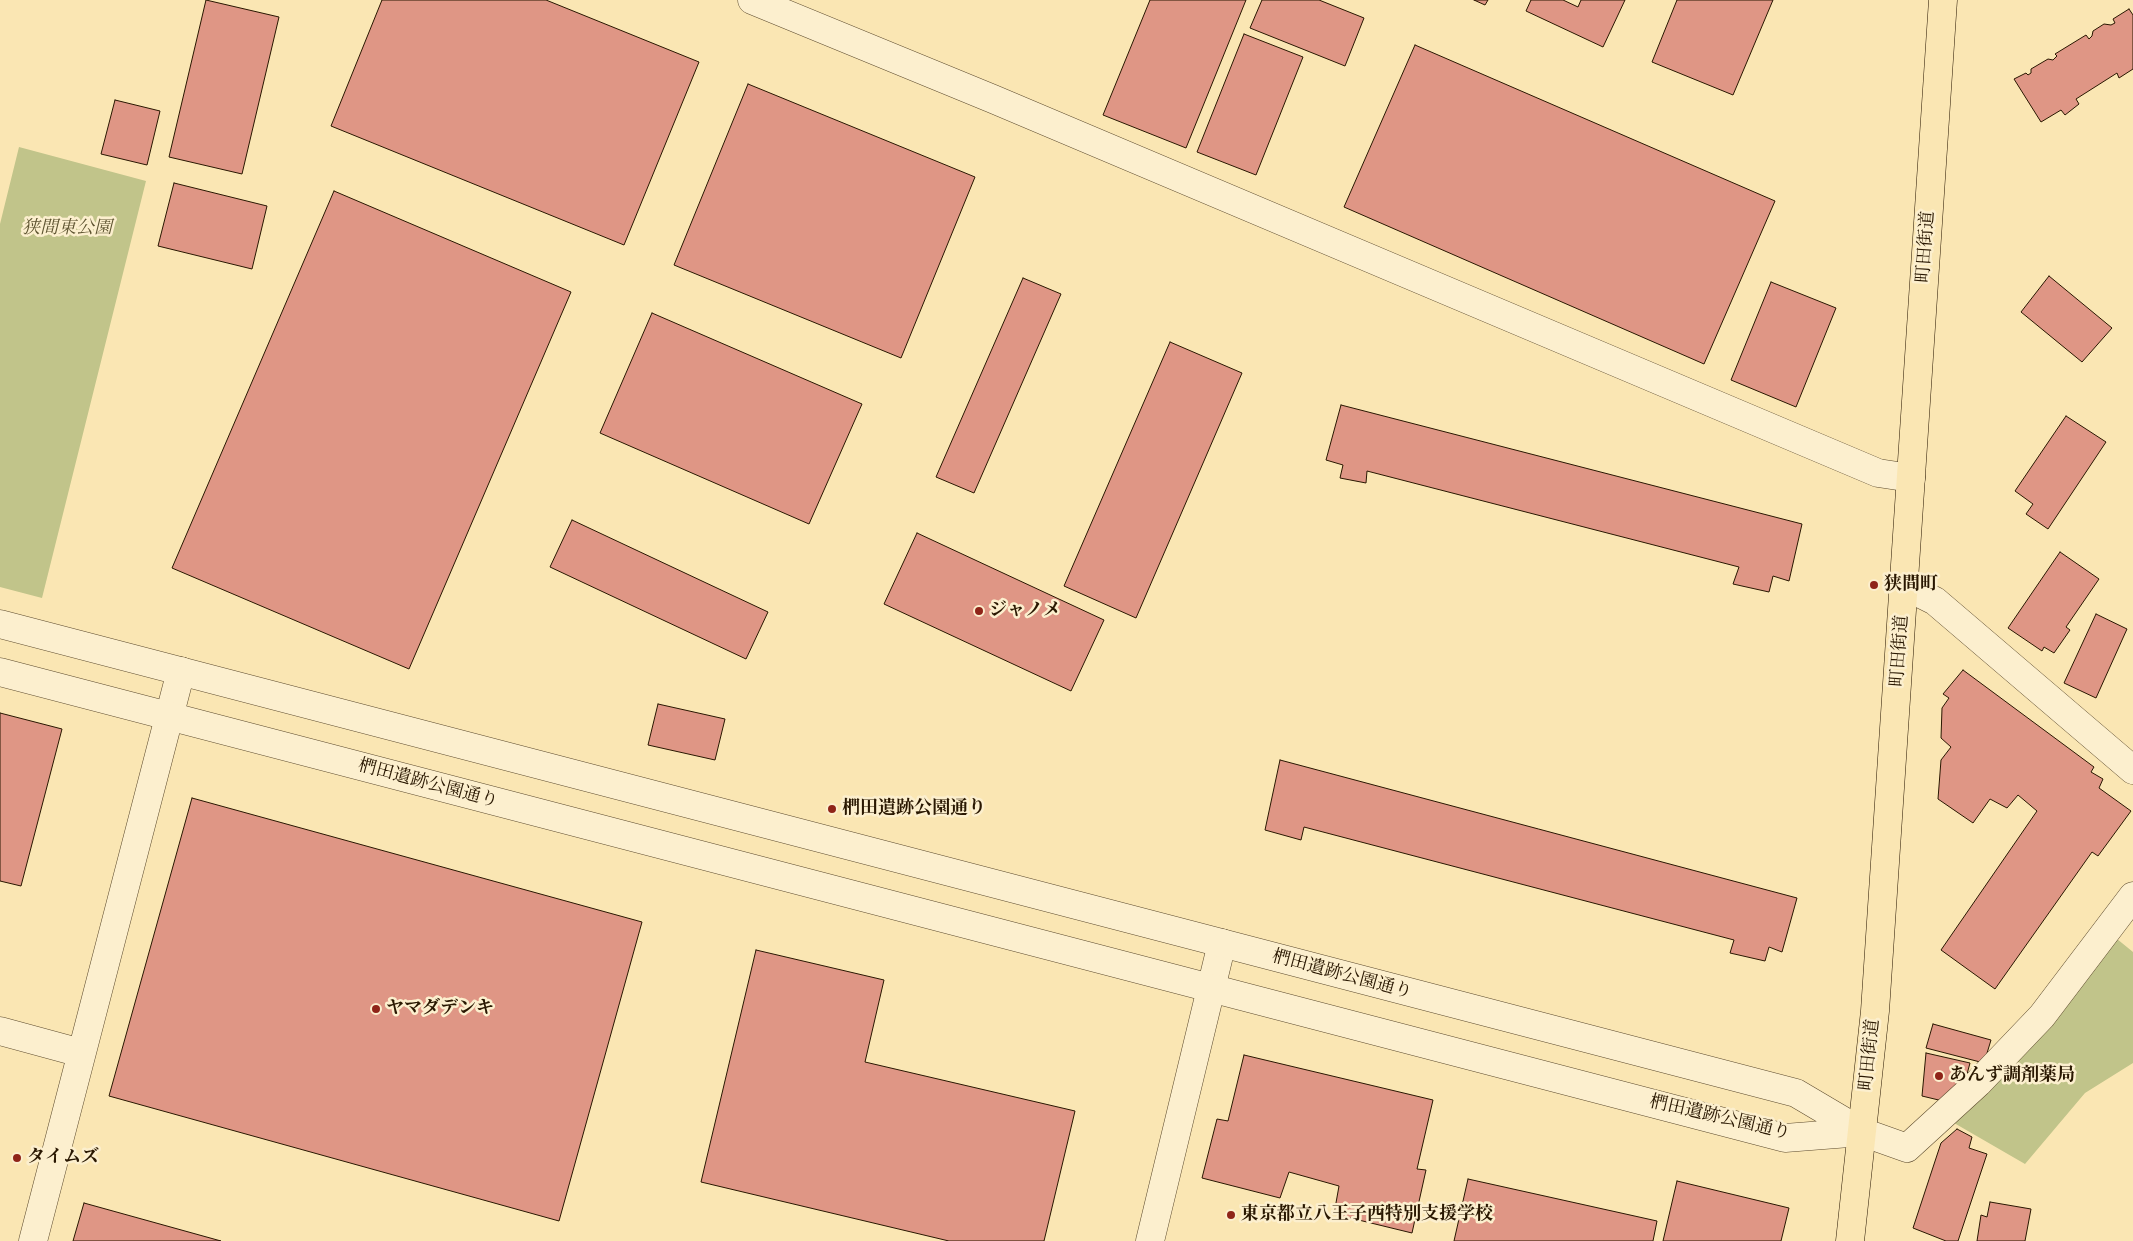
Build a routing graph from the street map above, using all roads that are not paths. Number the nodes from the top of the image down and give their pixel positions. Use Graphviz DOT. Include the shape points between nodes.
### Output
graph roads {
  1 [pos="752,0"];
  2 [pos="1943,0"];
  3 [pos="1911,478"];
  4 [pos="1905,586"];
  5 [pos="0,624"];
  6 [pos="181,671"];
  7 [pos="0,672"];
  8 [pos="169,716"];
  9 [pos="2133,770"];
  10 [pos="2133,896"];
  11 [pos="1222,943"];
  12 [pos="1212,988"];
  13 [pos="0,1031"];
  14 [pos="81,1053"];
  15 [pos="1862,1132"];
  16 [pos="33,1241"];
  17 [pos="1150,1241"];
  18 [pos="1850,1241"];
  1 -- 3 [label="street" via="1878,473"];
  2 -- 3 [label="main road, 町田街道"];
  3 -- 4 [label="main road, 町田街道"];
  4 -- 9 [label="street" via="1935,601"];
  4 -- 15 [label="main road, 町田街道" via="1875,1010"];
  5 -- 6 [label="street, 椚田遺跡公園通り"];
  6 -- 8 [label="street"];
  6 -- 11 [label="street, 椚田遺跡公園通り"];
  7 -- 8 [label="street, 椚田遺跡公園通り"];
  8 -- 12 [label="street, 椚田遺跡公園通り"];
  8 -- 14 [label="street"];
  10 -- 15 [label="street" via="2042,1016 1978,1083 1907,1148"];
  11 -- 12 [label="street"];
  11 -- 15 [label="street, 椚田遺跡公園通り" via="1796,1094"];
  12 -- 15 [label="street, 椚田遺跡公園通り" via="1785,1138"];
  12 -- 17 [label="street"];
  13 -- 14 [label="street"];
  14 -- 16 [label="street"];
  15 -- 18 [label="main road, 町田街道"];
}
